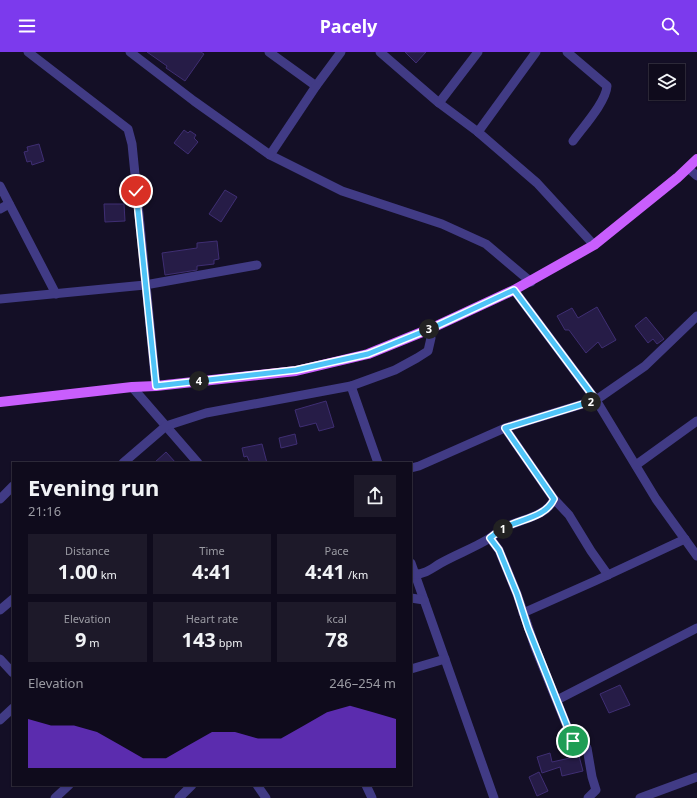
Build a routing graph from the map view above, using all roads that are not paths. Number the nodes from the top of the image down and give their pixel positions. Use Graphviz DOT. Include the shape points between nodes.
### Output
graph roads {
  1 [pos="28,52"];
  2 [pos="130,52"];
  3 [pos="269,52"];
  4 [pos="342,52"];
  5 [pos="380,52"];
  6 [pos="478,52"];
  7 [pos="536,52"];
  8 [pos="567,52"];
  9 [pos="316,86"];
  10 [pos="439,103"];
  11 [pos="478,132"];
  12 [pos="573,141"];
  13 [pos="270,155"];
  14 [pos="697,159"];
  15 [pos="688,168"];
  16 [pos="697,176"];
  17 [pos="0,186"];
  18 [pos="9,204"];
  19 [pos="0,209"];
  20 [pos="594,245"];
  21 [pos="257,266"];
  22 [pos="530,282"];
  23 [pos="145,285"];
  24 [pos="514,290"];
  25 [pos="56,294"];
  26 [pos="0,299"];
  27 [pos="697,316"];
  28 [pos="427,330"];
  29 [pos="156,386"];
  30 [pos="351,386"];
  31 [pos="132,387"];
  32 [pos="596,400"];
  33 [pos="0,402"];
  34 [pos="697,420"];
  35 [pos="166,426"];
  36 [pos="505,428"];
  37 [pos="124,462"];
  38 [pos="197,462"];
  39 [pos="378,462"];
  40 [pos="636,465"];
  41 [pos="412,468"];
  42 [pos="12,487"];
  43 [pos="0,499"];
  44 [pos="554,499"];
  45 [pos="490,538"];
  46 [pos="690,541"];
  47 [pos="697,556"];
  48 [pos="412,566"];
  49 [pos="415,574"];
  50 [pos="608,575"];
  51 [pos="412,598"];
  52 [pos="12,600"];
  53 [pos="424,600"];
  54 [pos="0,610"];
  55 [pos="523,613"];
  56 [pos="697,628"];
  57 [pos="0,659"];
  58 [pos="445,659"];
  59 [pos="412,669"];
  60 [pos="12,672"];
  61 [pos="557,700"];
  62 [pos="12,709"];
  63 [pos="0,720"];
  64 [pos="697,777"];
  65 [pos="67,786"];
  66 [pos="191,786"];
  67 [pos="258,786"];
  68 [pos="366,786"];
  69 [pos="55,798"];
  70 [pos="179,798"];
  71 [pos="266,798"];
  72 [pos="372,798"];
  73 [pos="494,798"];
  74 [pos="588,798"];
  75 [pos="640,798"];
  1 -- 23 [label="street" via="128,130 132,144"];
  2 -- 13 [label="street"];
  3 -- 9 [label="street"];
  4 -- 9 [label="street"];
  5 -- 10 [label="street"];
  6 -- 10 [label="street"];
  7 -- 11 [label="street"];
  8 -- 12 [label="street" via="607,86 602,101"];
  9 -- 13 [label="street"];
  10 -- 11 [label="street"];
  11 -- 20 [label="street" via="537,183"];
  13 -- 22 [label="street" via="342,191 442,224 486,244"];
  14 -- 15 [label="main road"];
  15 -- 16 [label="street"];
  15 -- 20 [label="main road"];
  17 -- 18 [label="street"];
  18 -- 19 [label="street"];
  18 -- 25 [label="street"];
  20 -- 22 [label="main road"];
  21 -- 23 [label="street"];
  22 -- 24 [label="main road"];
  23 -- 25 [label="street"];
  23 -- 29 [label="street"];
  24 -- 28 [label="main road"];
  24 -- 32 [label="street"];
  25 -- 26 [label="street"];
  27 -- 32 [label="street" via="645,366"];
  28 -- 29 [label="main road" via="368,354 296,370"];
  28 -- 30 [label="street" via="431,338 428,351 395,370"];
  29 -- 31 [label="main road"];
  30 -- 35 [label="street" via="206,413"];
  30 -- 39 [label="street"];
  31 -- 33 [label="main road"];
  31 -- 35 [label="street"];
  32 -- 36 [label="street"];
  32 -- 40 [label="street"];
  34 -- 40 [label="street"];
  35 -- 37 [label="street"];
  35 -- 38 [label="street"];
  36 -- 41 [label="street"];
  36 -- 44 [label="street"];
  40 -- 46 [label="street" via="656,499"];
  42 -- 43 [label="street"];
  44 -- 45 [label="street" via="544,511 505,527"];
  44 -- 50 [label="street" via="569,515"];
  45 -- 49 [label="street" via="424,573"];
  45 -- 55 [label="street" via="499,550"];
  46 -- 47 [label="street"];
  46 -- 50 [label="street"];
  48 -- 49 [label="street"];
  49 -- 53 [label="street"];
  50 -- 55 [label="street"];
  51 -- 53 [label="street"];
  52 -- 54 [label="street"];
  53 -- 58 [label="street"];
  55 -- 61 [label="street"];
  56 -- 61 [label="street"];
  57 -- 60 [label="street"];
  58 -- 59 [label="street"];
  58 -- 73 [label="street"];
  61 -- 74 [label="street" via="573,741 587,748 596,790"];
  62 -- 63 [label="street"];
  64 -- 75 [label="street"];
  65 -- 69 [label="street"];
  66 -- 70 [label="street"];
  67 -- 71 [label="street"];
  68 -- 72 [label="street"];
}
